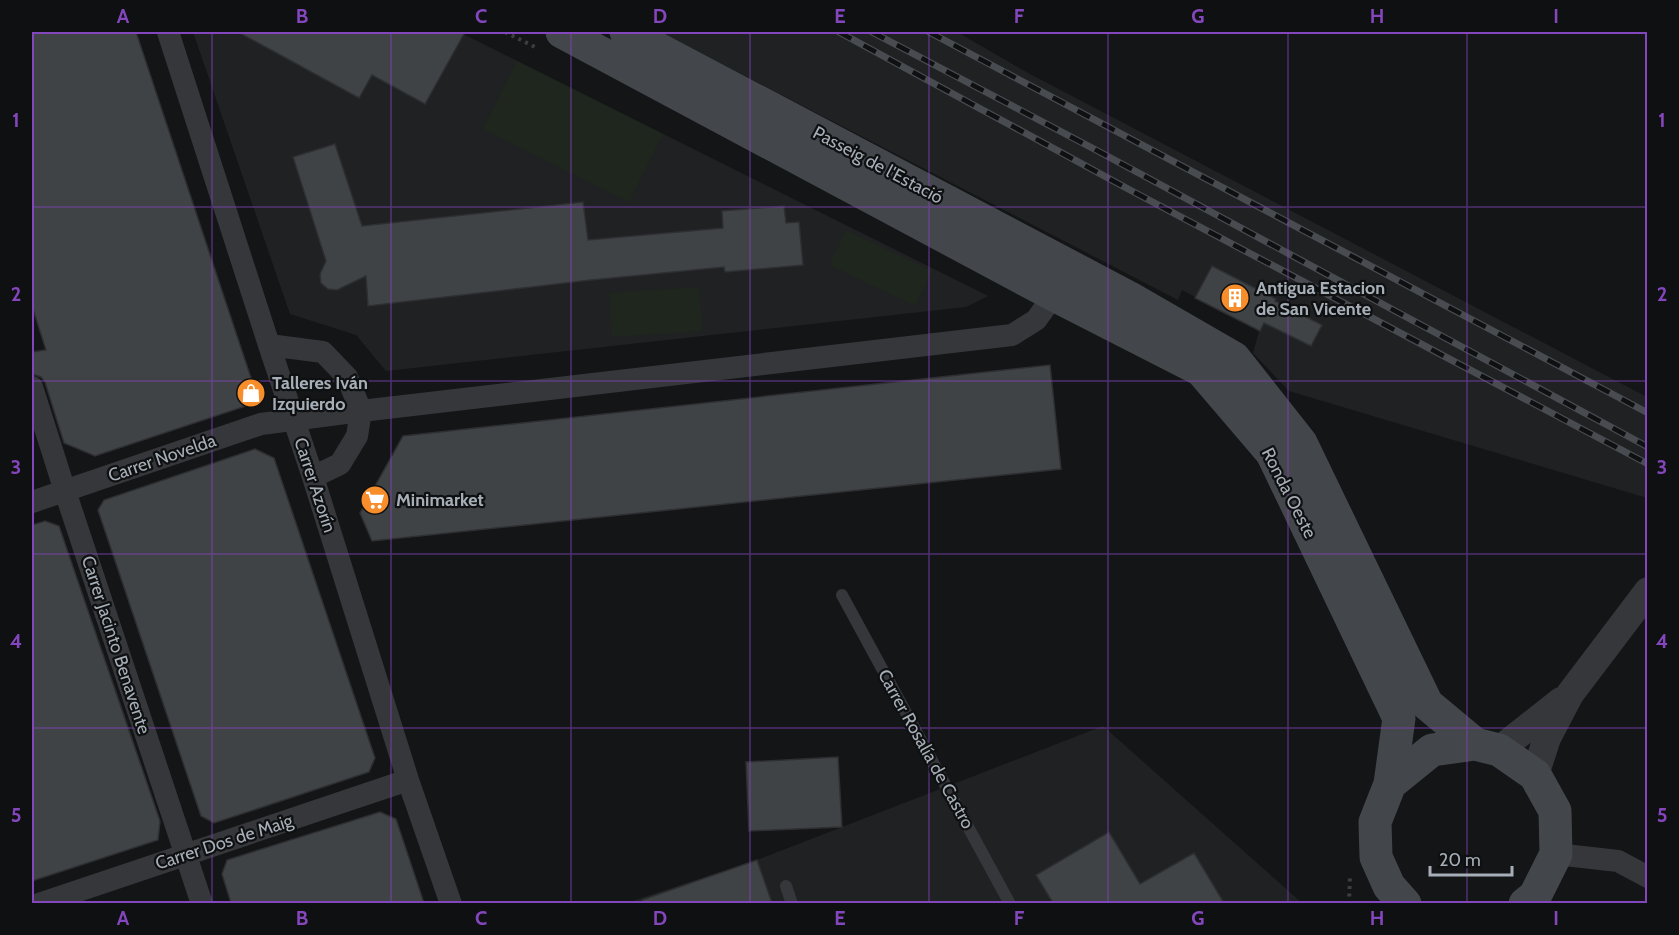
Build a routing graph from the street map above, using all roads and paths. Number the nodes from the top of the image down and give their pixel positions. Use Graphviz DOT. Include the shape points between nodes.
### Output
graph roads {
  1 [pos="168,32"];
  2 [pos="505,32"];
  3 [pos="626,32"];
  4 [pos="554,42"];
  5 [pos="1054,295"];
  6 [pos="1130,298"];
  7 [pos="268,345"];
  8 [pos="32,387"];
  9 [pos="361,411"];
  10 [pos="294,420"];
  11 [pos="313,477"];
  12 [pos="65,491"];
  13 [pos="32,502"];
  14 [pos="1647,591"];
  15 [pos="842,595"];
  16 [pos="1569,694"];
  17 [pos="1487,747"];
  18 [pos="1535,775"];
  19 [pos="408,780"];
  20 [pos="1390,784"];
  21 [pos="1556,854"];
  22 [pos="186,855"];
  23 [pos="1350,870"];
  24 [pos="1647,877"];
  25 [pos="786,886"];
  26 [pos="1392,898"];
  27 [pos="39,903"];
  28 [pos="202,903"];
  29 [pos="451,903"];
  30 [pos="792,903"];
  31 [pos="1010,903"];
  32 [pos="1349,903"];
  33 [pos="1526,903"];
  1 -- 7 [label="street, Carrer Azorín"];
  2 -- 4 [label="path"];
  3 -- 6 [label="main road, Passeig de l'Estació"];
  4 -- 5 [label="main road, Passeig de l'Estació"];
  5 -- 9 [label="street, Carrer Novelda" via="1036,320 1012,335"];
  5 -- 20 [label="main road, Ronda Oeste" via="1201,370 1272,453 1399,718"];
  6 -- 17 [label="main road, Ronda Oeste" via="1234,358 1301,443 1427,704"];
  7 -- 9 [label="street" via="323,352 348,377"];
  7 -- 10 [label="street, Carrer Azorín"];
  8 -- 12 [label="street, Carrer Jacinto Benavente"];
  9 -- 10 [label="street, Carrer Novelda"];
  9 -- 11 [label="street" via="357,436 339,464"];
  10 -- 11 [label="street, Carrer Azorín"];
  10 -- 12 [label="street, Carrer Novelda" via="261,424"];
  11 -- 19 [label="street, Carrer Azorín"];
  12 -- 13 [label="street, Carrer Novelda"];
  12 -- 22 [label="street, Carrer Jacinto Benavente"];
  14 -- 16 [label="street"];
  15 -- 31 [label="lane, Carrer Rosalía de Castro"];
  16 -- 17 [label="street"];
  16 -- 18 [label="street" via="1547,738"];
  17 -- 18 [label="main road, Ronda Oeste"];
  17 -- 20 [label="main road, Ronda Oeste" via="1432,750"];
  18 -- 21 [label="main road, Ronda Oeste" via="1555,811"];
  19 -- 22 [label="street, Carrer Dos de Maig"];
  19 -- 29 [label="street, Carrer Azorín"];
  20 -- 26 [label="main road, Ronda Oeste" via="1375,822 1376,857"];
  21 -- 24 [label="street" via="1618,861"];
  21 -- 33 [label="main road, Ronda Oeste" via="1535,896"];
  22 -- 27 [label="street, Carrer Dos de Maig"];
  22 -- 28 [label="street, Carrer Jacinto Benavente"];
  23 -- 32 [label="path"];
  25 -- 30 [label="lane"];
}
